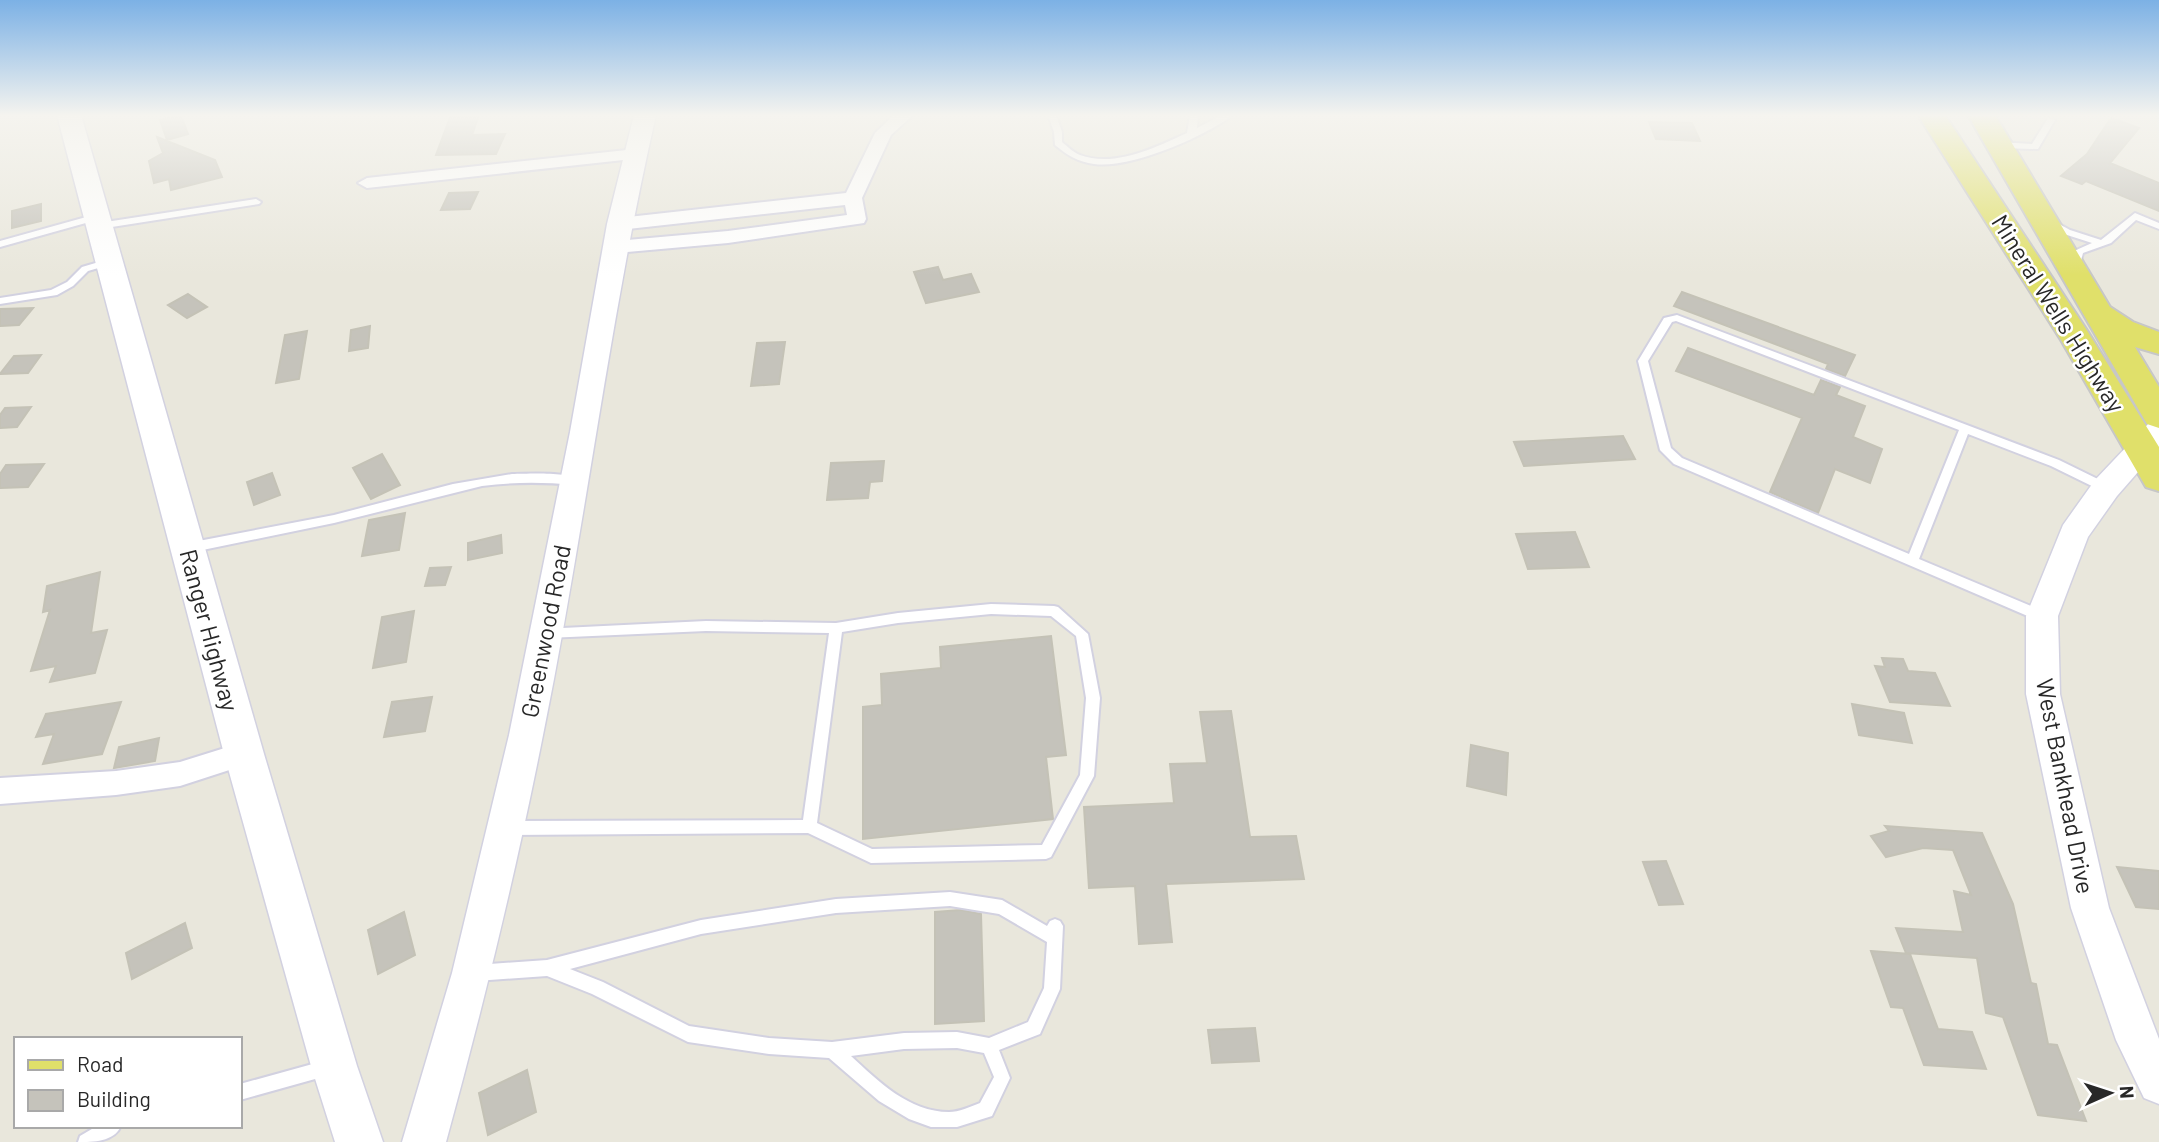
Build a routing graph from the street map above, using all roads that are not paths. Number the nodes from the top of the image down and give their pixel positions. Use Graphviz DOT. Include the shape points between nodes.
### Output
graph roads {
  1 [pos="83,168"];
  2 [pos="503,168"];
  3 [pos="633,168"];
  4 [pos="867,168"];
  5 [pos="1966,168"];
  6 [pos="2012,168"];
  7 [pos="367,183"];
  8 [pos="853,198"];
  9 [pos="256,202"];
  10 [pos="2038,213"];
  11 [pos="98,222"];
  12 [pos="2159,226"];
  13 [pos="618,236"];
  14 [pos="2098,243"];
  15 [pos="0,244"];
  16 [pos="109,262"];
  17 [pos="2073,271"];
  18 [pos="0,301"];
  19 [pos="2097,311"];
  20 [pos="2159,344"];
  21 [pos="2159,416"];
  22 [pos="1965,428"];
  23 [pos="2153,452"];
  24 [pos="574,481"];
  25 [pos="2106,488"];
  26 [pos="187,548"];
  27 [pos="1912,562"];
  28 [pos="2042,616"];
  29 [pos="835,628"];
  30 [pos="544,633"];
  31 [pos="244,754"];
  32 [pos="0,791"];
  33 [pos="809,826"];
  34 [pos="505,828"];
  35 [pos="1055,932"];
  36 [pos="547,968"];
  37 [pos="472,973"];
  38 [pos="989,1046"];
  39 [pos="832,1050"];
  40 [pos="334,1066"];
  41 [pos="2159,1083"];
  42 [pos="242,1092"];
  43 [pos="110,1128"];
  44 [pos="86,1142"];
  45 [pos="359,1142"];
  46 [pos="424,1142"];
  1 -- 11 [label="main road, Ranger Highway"];
  2 -- 7 [label="street"];
  3 -- 13 [label="street, Greenwood Road"];
  4 -- 8 [label="street"];
  5 -- 23 [label="main road, Mineral Wells Highway"];
  6 -- 10 [label="main road, Mineral Wells Highway"];
  8 -- 13 [label="street"];
  8 -- 13 [label="street" via="857,219 728,237"];
  9 -- 11 [label="lane"];
  10 -- 14 [label="lane" via="2067,232"];
  10 -- 17 [label="main road, Mineral Wells Highway"];
  11 -- 15 [label="lane"];
  11 -- 16 [label="main road, Ranger Highway"];
  12 -- 14 [label="lane" via="2136,216 2108,241"];
  13 -- 24 [label="street, Greenwood Road"];
  14 -- 17 [label="lane" via="2079,251"];
  16 -- 18 [label="lane" via="85,269 53,293"];
  16 -- 26 [label="main road, Ranger Highway"];
  17 -- 19 [label="main road, Mineral Wells Highway"];
  19 -- 20 [label="main road" via="2112,324"];
  19 -- 21 [label="main road, Mineral Wells Highway"];
  22 -- 25 [label="lane"];
  22 -- 27 [label="lane"];
  22 -- 27 [label="lane" via="1677,318 1668,320 1643,361 1666,450 1678,461"];
  23 -- 25 [label="street, West Bankhead Drive"];
  24 -- 26 [label="lane" via="541,476 454,486 334,519"];
  24 -- 30 [label="street, Greenwood Road"];
  25 -- 28 [label="street, West Bankhead Drive" via="2074,533"];
  26 -- 31 [label="main road, Ranger Highway"];
  27 -- 28 [label="lane"];
  28 -- 41 [label="street, West Bankhead Drive" via="2043,694 2090,908 2137,1040"];
  29 -- 30 [label="lane" via="706,626"];
  29 -- 33 [label="lane"];
  29 -- 33 [label="lane" via="991,609 1054,611 1082,634 1093,698 1087,776 1046,852 871,856"];
  30 -- 34 [label="street, Greenwood Road"];
  31 -- 32 [label="street" via="180,774"];
  31 -- 40 [label="main road, Ranger Highway"];
  33 -- 34 [label="lane"];
  34 -- 37 [label="street, Greenwood Road"];
  35 -- 36 [label="lane" via="1002,906 950,899 836,906 701,927"];
  35 -- 38 [label="lane" via="1052,989 1034,1028"];
  36 -- 37 [label="lane"];
  36 -- 39 [label="lane" via="688,1034"];
  37 -- 46 [label="street, Greenwood Road"];
  38 -- 39 [label="lane" via="957,1040 904,1041"];
  38 -- 39 [label="lane" via="1002,1079 986,1110 949,1120 909,1112"];
  40 -- 42 [label="lane"];
  40 -- 45 [label="main road, Ranger Highway"];
  43 -- 44 [label="lane"];
}
